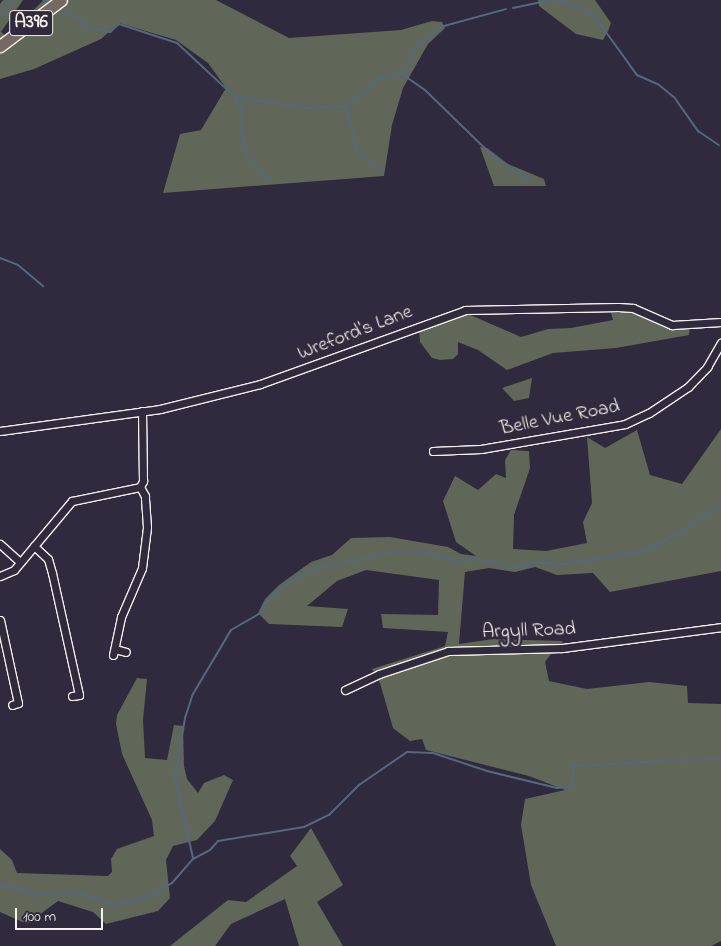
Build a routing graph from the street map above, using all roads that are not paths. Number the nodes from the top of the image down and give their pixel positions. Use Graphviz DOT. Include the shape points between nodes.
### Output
graph roads {
  1 [pos="61,0"];
  2 [pos="0,46"];
  3 [pos="721,322"];
  4 [pos="721,343"];
  5 [pos="142,412"];
  6 [pos="0,431"];
  7 [pos="433,451"];
  8 [pos="140,487"];
  9 [pos="0,544"];
  10 [pos="34,546"];
  11 [pos="20,562"];
  12 [pos="0,576"];
  13 [pos="0,620"];
  14 [pos="721,627"];
  15 [pos="126,652"];
  16 [pos="345,690"];
  17 [pos="78,695"];
  18 [pos="17,704"];
  1 -- 2 [label="main road, A396"];
  3 -- 5 [label="street, Wreford's Lane" via="672,325 633,308 618,307 465,310 284,377"];
  4 -- 7 [label="street, Belle Vue Road" via="707,367 688,387 649,413 625,424 481,449"];
  5 -- 6 [label="street, Wreford's Lane"];
  5 -- 8 [label="street" via="143,481"];
  8 -- 10 [label="street" via="72,501"];
  8 -- 15 [label="street" via="145,496 146,527 142,568 121,617 114,652"];
  9 -- 11 [label="street"];
  10 -- 11 [label="street"];
  10 -- 17 [label="street" via="49,562"];
  11 -- 12 [label="street" via="11,572"];
  13 -- 18 [label="street"];
  14 -- 16 [label="street, Argyll Road" via="562,648 448,651 379,674"];
}
